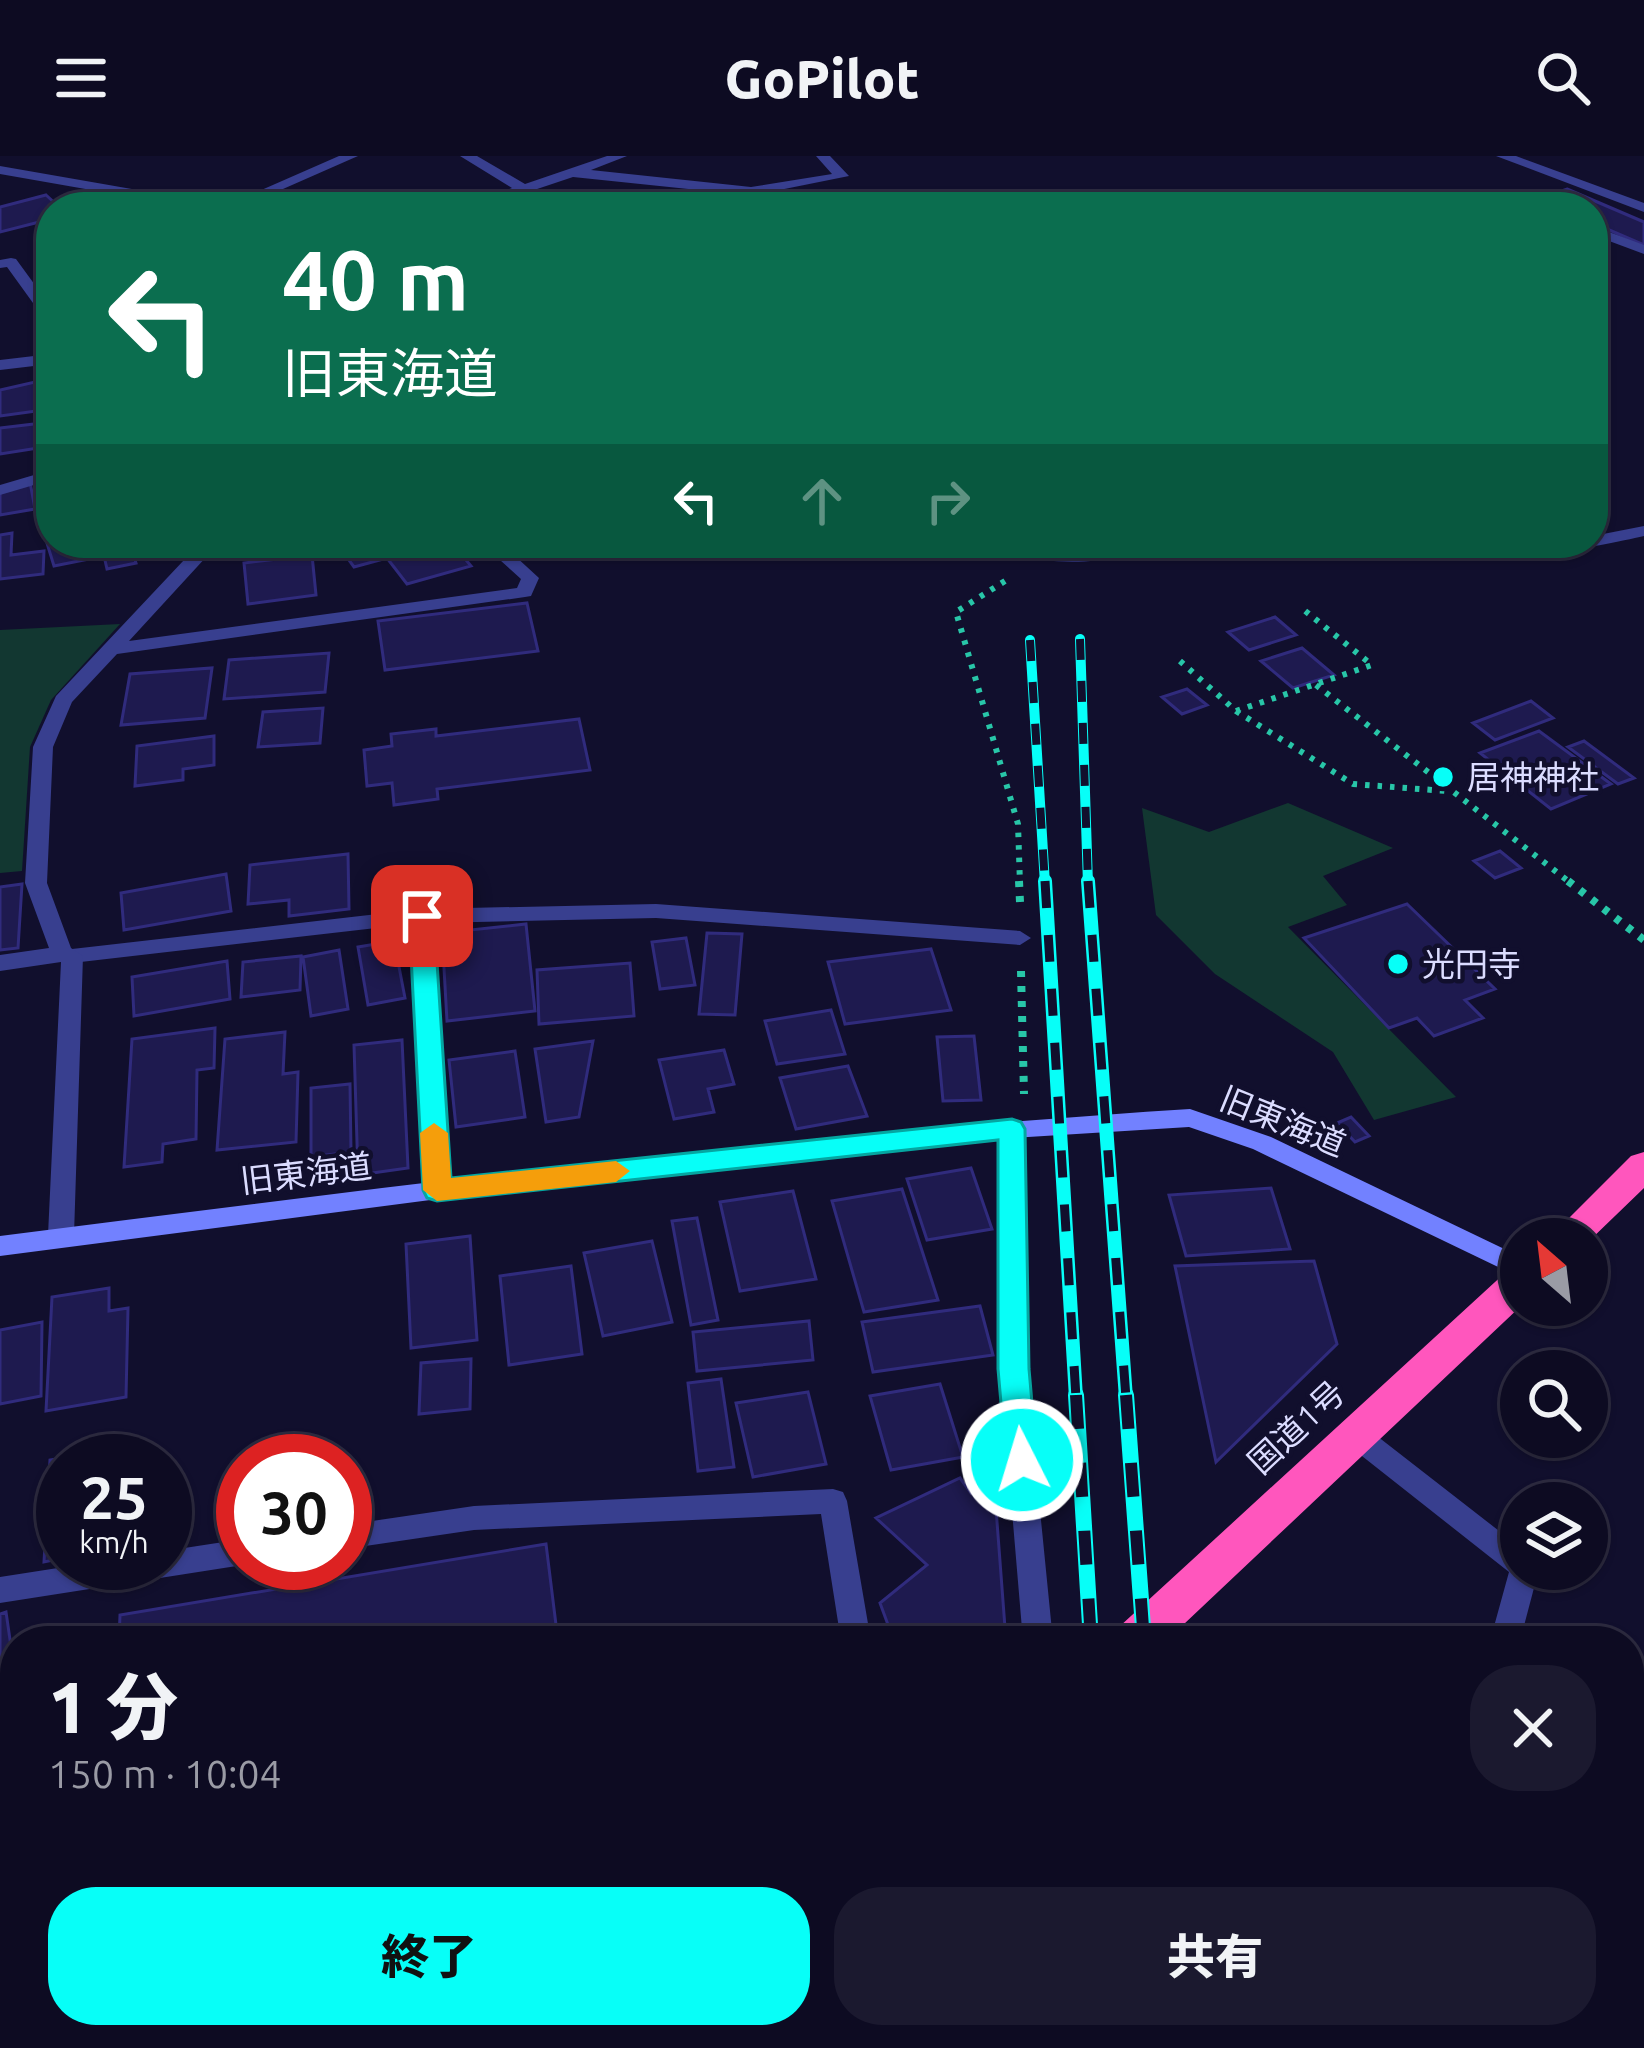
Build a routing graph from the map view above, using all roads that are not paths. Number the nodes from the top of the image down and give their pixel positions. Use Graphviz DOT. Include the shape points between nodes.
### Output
graph roads {
  1 [pos="351,156"];
  2 [pos="467,156"];
  3 [pos="620,156"];
  4 [pos="823,156"];
  5 [pos="1503,156"];
  6 [pos="0,172"];
  7 [pos="568,172"];
  8 [pos="521,187"];
  9 [pos="751,191"];
  10 [pos="131,192"];
  11 [pos="266,192"];
  12 [pos="508,192"];
  13 [pos="1601,192"];
  14 [pos="1608,195"];
  15 [pos="1644,208"];
  16 [pos="1608,236"];
  17 [pos="1644,250"];
  18 [pos="0,264"];
  19 [pos="36,297"];
  20 [pos="36,360"];
  21 [pos="0,364"];
  22 [pos="36,479"];
  23 [pos="0,490"];
  24 [pos="1644,531"];
  25 [pos="1608,538"];
  26 [pos="196,558"];
  27 [pos="507,558"];
  28 [pos="111,649"];
  29 [pos="422,916"];
  30 [pos="1020,938"];
  31 [pos="67,955"];
  32 [pos="0,963"];
  33 [pos="1018,1128"];
  34 [pos="1644,1166"];
  35 [pos="437,1190"];
  36 [pos="1589,1218"];
  37 [pos="61,1235"];
  38 [pos="0,1246"];
  39 [pos="1500,1258"];
  40 [pos="1500,1302"];
  41 [pos="1358,1437"];
  42 [pos="372,1533"];
  43 [pos="1500,1550"];
  44 [pos="216,1556"];
  45 [pos="0,1590"];
  46 [pos="1517,1590"];
  47 [pos="854,1626"];
  48 [pos="1037,1626"];
  49 [pos="1151,1626"];
  50 [pos="1508,1626"];
  1 -- 11 [label="street"];
  2 -- 8 [label="street"];
  3 -- 7 [label="street"];
  4 -- 9 [label="street" via="842,176"];
  5 -- 13 [label="street"];
  6 -- 10 [label="street"];
  7 -- 8 [label="street"];
  7 -- 9 [label="street"];
  8 -- 12 [label="street"];
  14 -- 15 [label="street"];
  16 -- 17 [label="street"];
  18 -- 19 [label="street" via="11,262"];
  20 -- 21 [label="street"];
  22 -- 23 [label="street"];
  24 -- 25 [label="street"];
  26 -- 28 [label="street"];
  27 -- 28 [label="street" via="530,578 525,592"];
  28 -- 31 [label="street" via="63,700 43,747 36,883"];
  29 -- 30 [label="street" via="656,910"];
  29 -- 31 [label="street"];
  29 -- 35 [label="street"];
  31 -- 32 [label="street"];
  31 -- 37 [label="street"];
  33 -- 35 [label="street, 旧東海道"];
  33 -- 39 [label="street, 旧東海道" via="1190,1118 1262,1143"];
  33 -- 48 [label="street" via="1013,1369"];
  34 -- 36 [label="highway"];
  35 -- 37 [label="street, 旧東海道"];
  37 -- 38 [label="street, 旧東海道"];
  40 -- 41 [label="highway, 国道1号"];
  41 -- 43 [label="street"];
  41 -- 49 [label="highway, 国道1号"];
  42 -- 47 [label="street" via="474,1518 833,1501"];
  44 -- 45 [label="street"];
  46 -- 50 [label="street"];
}
